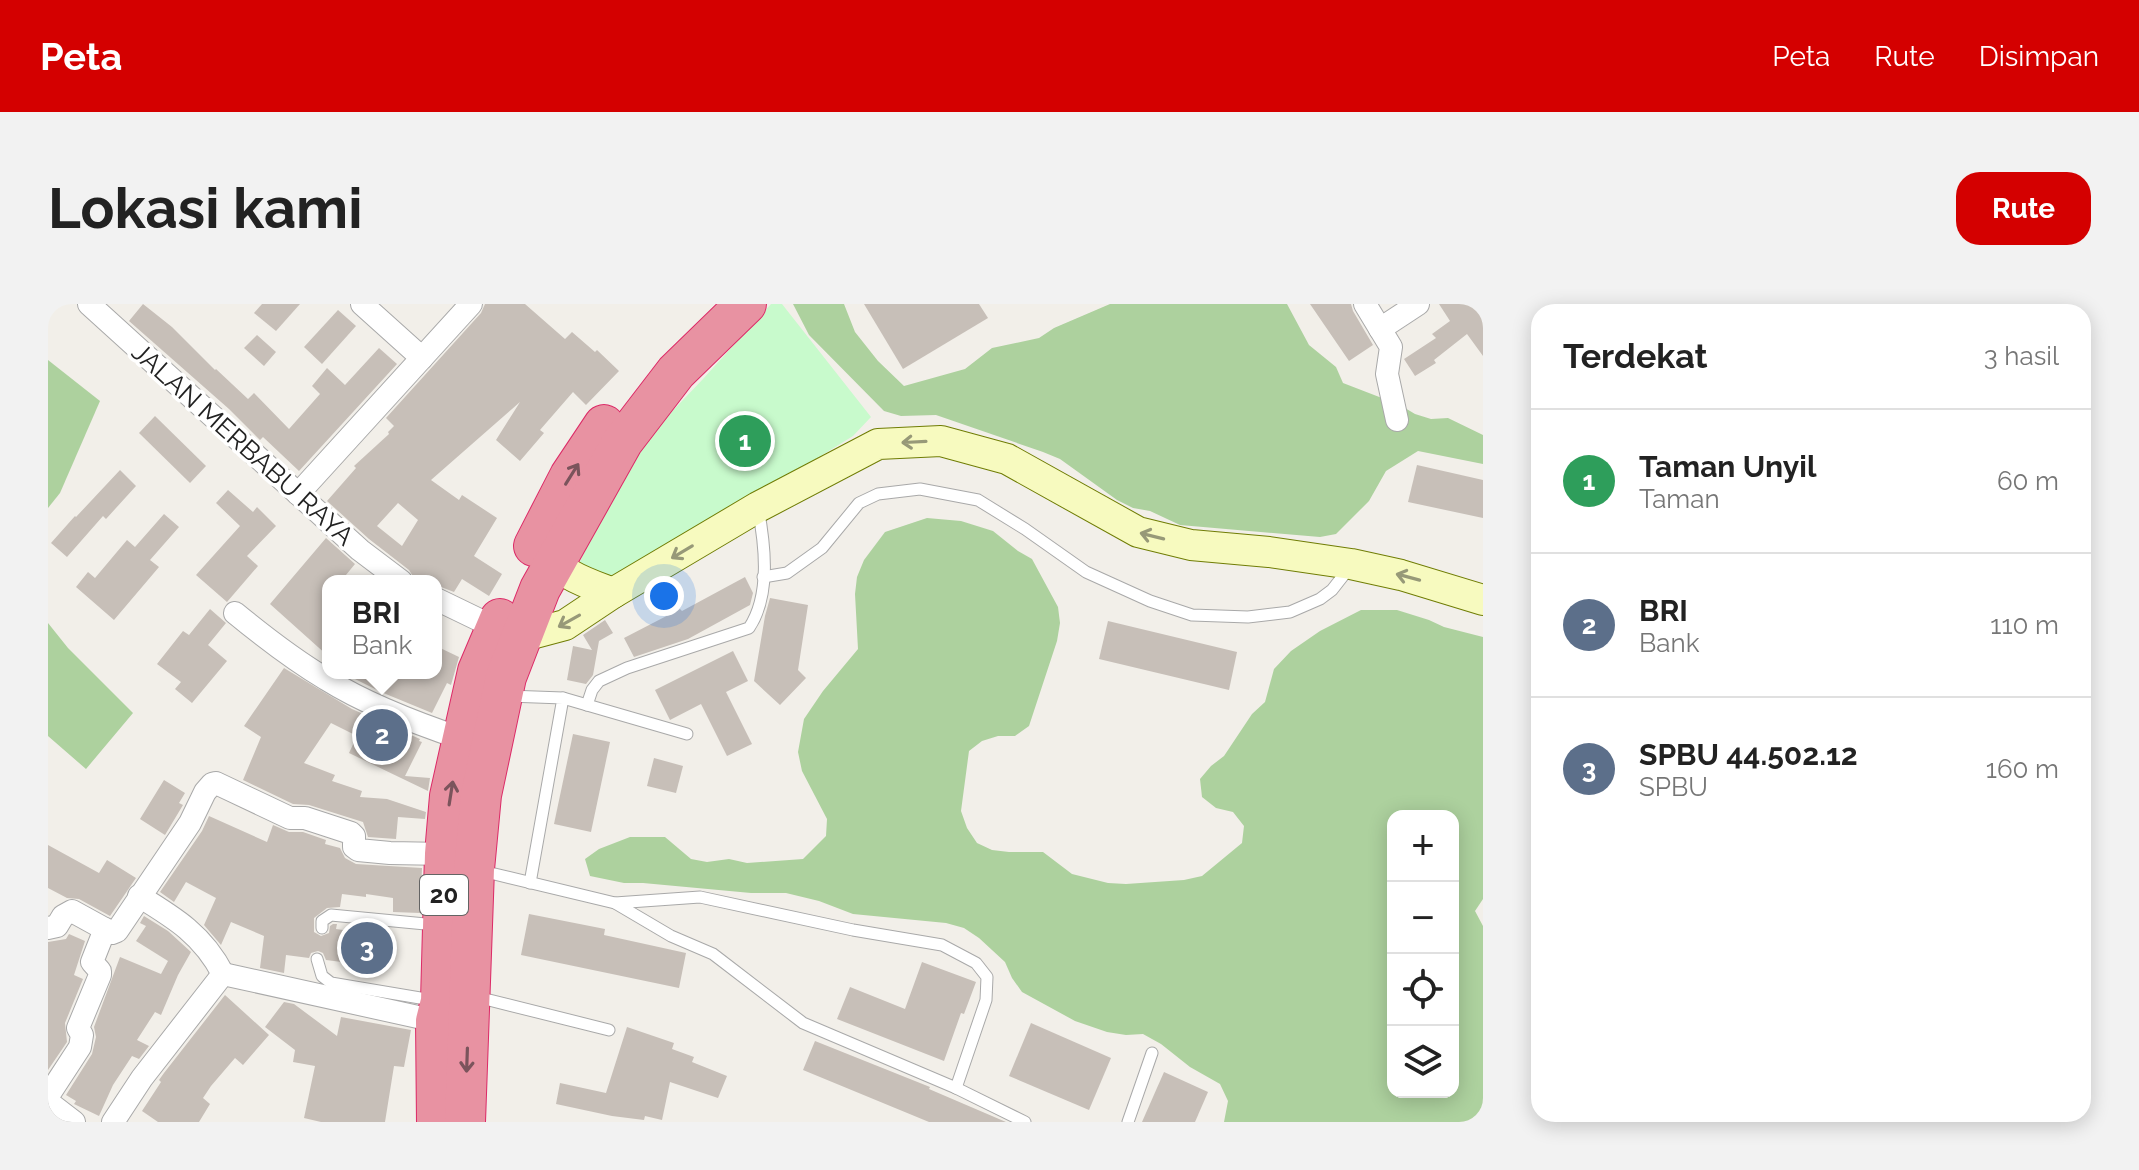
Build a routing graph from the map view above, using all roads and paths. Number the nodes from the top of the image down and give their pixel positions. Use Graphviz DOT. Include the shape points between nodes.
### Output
graph roads {
  1 [pos="89,304"];
  2 [pos="362,304"];
  3 [pos="471,304"];
  4 [pos="713,304"];
  5 [pos="746,304"];
  6 [pos="1365,304"];
  7 [pos="1418,304"];
  8 [pos="1380,329"];
  9 [pos="422,358"];
  10 [pos="1397,420"];
  11 [pos="298,494"];
  12 [pos="758,507"];
  13 [pos="544,525"];
  14 [pos="553,563"];
  15 [pos="1351,564"];
  16 [pos="393,575"];
  17 [pos="763,577"];
  18 [pos="613,593"];
  19 [pos="1483,600"];
  20 [pos="442,602"];
  21 [pos="235,613"];
  22 [pos="508,632"];
  23 [pos="322,677"];
  24 [pos="325,679"];
  25 [pos="496,681"];
  26 [pos="563,698"];
  27 [pos="587,705"];
  28 [pos="687,734"];
  29 [pos="463,739"];
  30 [pos="460,862"];
  31 [pos="530,883"];
  32 [pos="139,896"];
  33 [pos="615,903"];
  34 [pos="457,926"];
  35 [pos="48,928"];
  36 [pos="322,928"];
  37 [pos="105,929"];
  38 [pos="317,959"];
  39 [pos="223,974"];
  40 [pos="454,1006"];
  41 [pos="609,1030"];
  42 [pos="1152,1053"];
  43 [pos="956,1088"];
  44 [pos="48,1096"];
  45 [pos="48,1102"];
  46 [pos="74,1122"];
  47 [pos="113,1122"];
  48 [pos="437,1122"];
  49 [pos="465,1122"];
  50 [pos="1025,1122"];
  51 [pos="1128,1122"];
  1 -- 11 [label="street, JALAN MERBABU RAYA"];
  2 -- 9 [label="street"];
  3 -- 9 [label="street"];
  13 -- 4 [label="highway, 20, one-way" via="617,406"];
  5 -- 14 [label="highway, 20" via="676,372 623,441"];
  6 -- 8 [label="street"];
  7 -- 8 [label="street"];
  8 -- 10 [label="street" via="1391,347 1387,374"];
  9 -- 11 [label="street"];
  11 -- 16 [label="street, JALAN MERBABU RAYA"];
  15 -- 12 [label="main road, one-way" via="1191,545 1138,532 1007,459 941,441 878,444"];
  12 -- 17 [label="lane"];
  12 -- 18 [label="main road, one-way"];
  13 -- 14 [label="main road" via="543,550"];
  13 -- 22 [label="highway, 20"];
  14 -- 18 [label="main road"];
  14 -- 22 [label="highway, 20"];
  15 -- 17 [label="lane" via="1332,590 1290,612 1192,615 1086,572 978,500 920,489 878,494 859,503 822,548 787,573"];
  19 -- 15 [label="main road, one-way"];
  17 -- 27 [label="lane" via="758,614 749,628 599,681"];
  18 -- 22 [label="main road, one-way" via="565,625"];
  20 -- 22 [label="street"];
  21 -- 23 [label="street"];
  22 -- 25 [label="highway, 20"];
  24 -- 29 [label="street" via="416,723"];
  25 -- 26 [label="lane"];
  25 -- 29 [label="highway, 20"];
  25 -- 30 [label="highway, 20" via="481,795"];
  26 -- 27 [label="lane"];
  26 -- 31 [label="lane"];
  27 -- 28 [label="lane"];
  30 -- 29 [label="highway, 20, one-way" via="450,796"];
  30 -- 31 [label="lane"];
  30 -- 32 [label="street" via="358,850 351,833 290,818 216,783 205,792"];
  30 -- 34 [label="highway, 20"];
  31 -- 33 [label="lane"];
  32 -- 37 [label="street" via="117,931"];
  32 -- 39 [label="street" via="190,929"];
  33 -- 43 [label="lane" via="713,954 803,1023"];
  33 -- 43 [label="lane" via="700,897 942,945 976,963 987,977 986,1000"];
  34 -- 36 [label="lane" via="331,915"];
  34 -- 40 [label="highway, 20"];
  35 -- 37 [label="street" via="72,911"];
  37 -- 44 [label="street" via="92,962 100,975 79,1025 80,1047"];
  38 -- 40 [label="lane" via="322,976 331,983"];
  39 -- 40 [label="street"];
  39 -- 47 [label="street"];
  40 -- 41 [label="lane"];
  40 -- 48 [label="highway, 20"];
  40 -- 49 [label="highway, 20, one-way"];
  42 -- 51 [label="lane"];
  43 -- 50 [label="lane"];
  45 -- 46 [label="street"];
}
